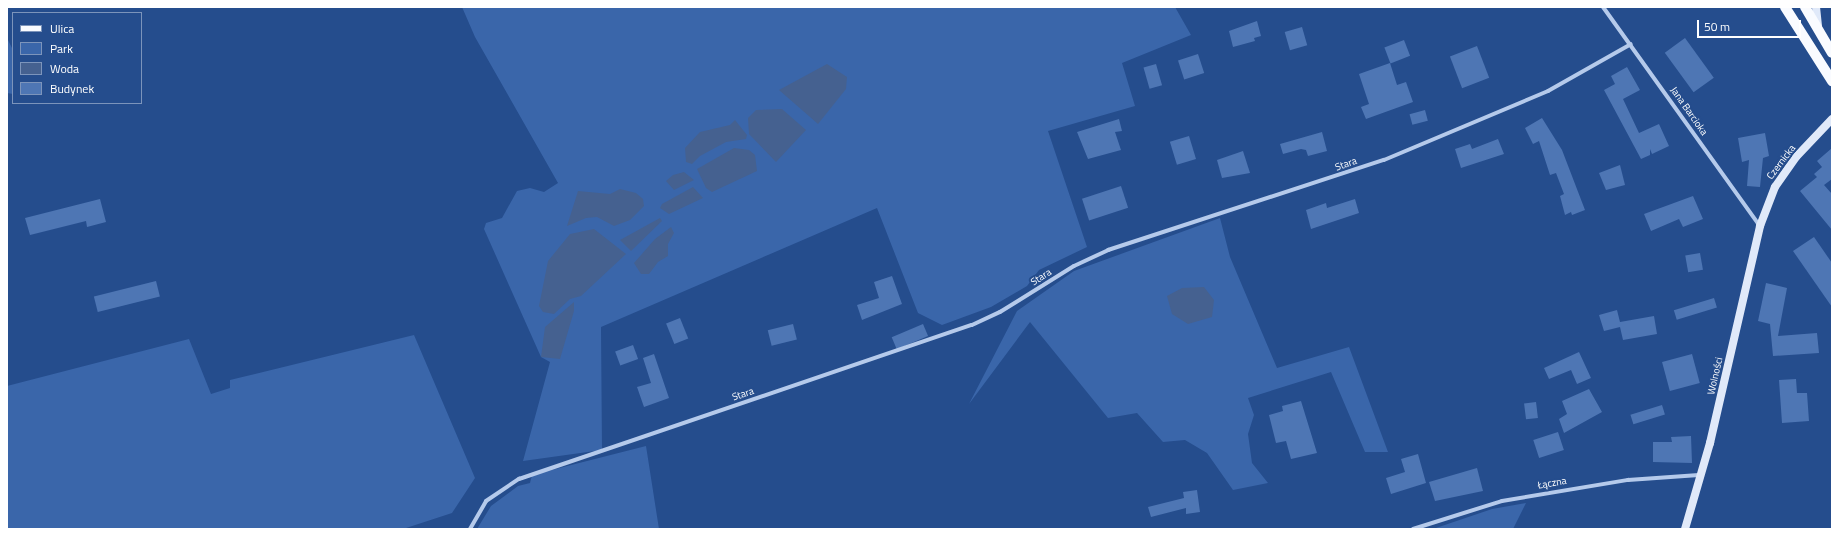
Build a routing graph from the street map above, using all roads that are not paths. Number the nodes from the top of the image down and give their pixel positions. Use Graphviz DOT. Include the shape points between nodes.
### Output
graph roads {
  1 [pos="1603,7"];
  2 [pos="1785,7"];
  3 [pos="1805,7"];
  4 [pos="1816,7"];
  5 [pos="1819,33"];
  6 [pos="1631,44"];
  7 [pos="1832,53"];
  8 [pos="1832,82"];
  9 [pos="1832,119"];
  10 [pos="1760,226"];
  11 [pos="1699,475"];
  12 [pos="470,529"];
  13 [pos="1413,529"];
  14 [pos="1685,529"];
  1 -- 6 [label="street, Jana Barcioka"];
  2 -- 8 [label="main road"];
  3 -- 5 [label="main road"];
  4 -- 5 [label="street"];
  5 -- 7 [label="main road"];
  6 -- 10 [label="street, Jana Barcioka"];
  6 -- 12 [label="street, Stara" via="1548,91 1384,160 1108,250 1074,266 1000,312 972,325 519,479 486,501"];
  9 -- 10 [label="street, Czernicka" via="1796,157 1775,186"];
  10 -- 11 [label="street, Wolności" via="1710,443"];
  11 -- 13 [label="street, Łączna" via="1628,480 1502,501"];
  11 -- 14 [label="street, Wolności"];
}
